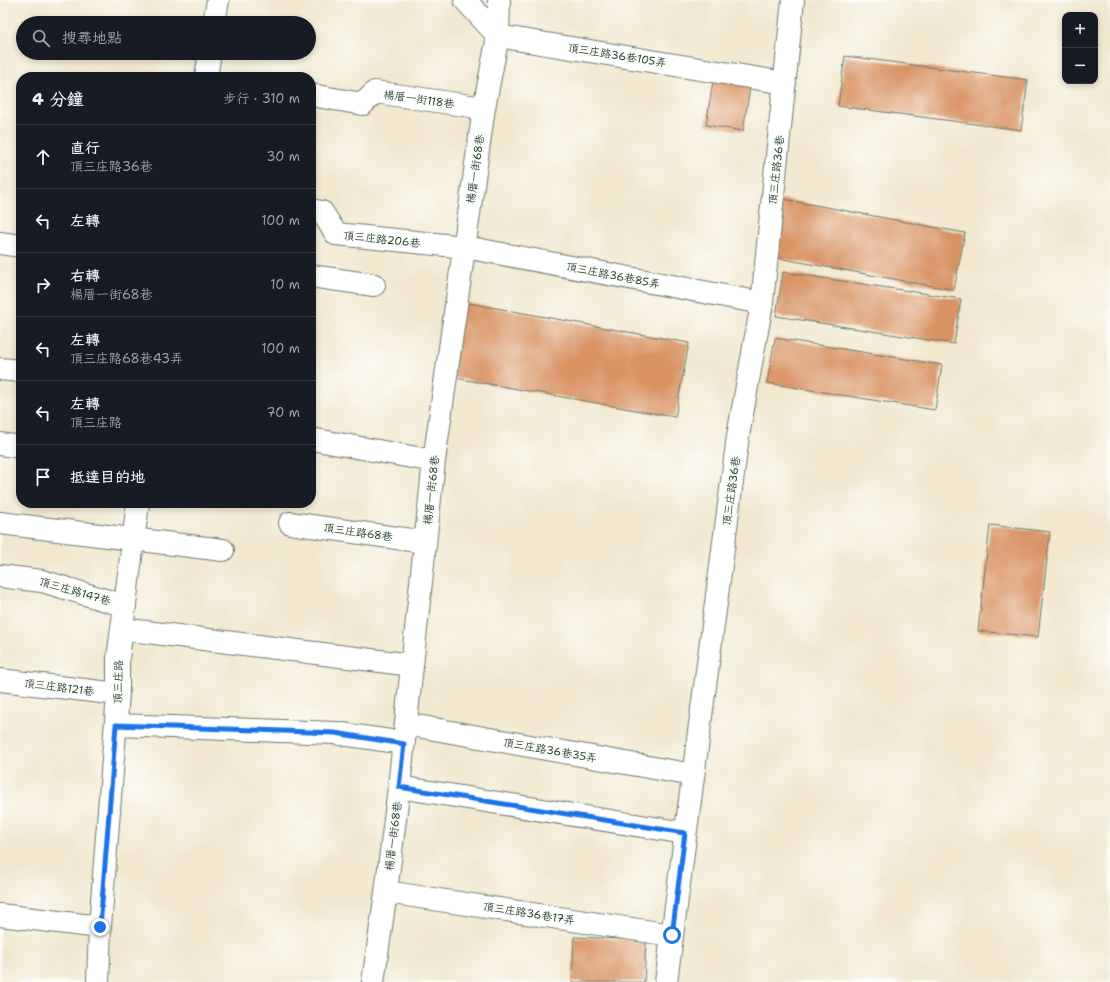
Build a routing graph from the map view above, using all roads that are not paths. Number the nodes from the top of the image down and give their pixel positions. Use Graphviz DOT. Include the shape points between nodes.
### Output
graph roads {
  1 [pos="218,0"];
  2 [pos="464,0"];
  3 [pos="499,0"];
  4 [pos="793,0"];
  5 [pos="215,16"];
  6 [pos="498,36"];
  7 [pos="209,60"];
  8 [pos="207,72"];
  9 [pos="785,83"];
  10 [pos="316,96"];
  11 [pos="484,108"];
  12 [pos="316,211"];
  13 [pos="0,243"];
  14 [pos="16,245"];
  15 [pos="465,247"];
  16 [pos="316,277"];
  17 [pos="374,284"];
  18 [pos="762,303"];
  19 [pos="0,368"];
  20 [pos="16,370"];
  21 [pos="316,441"];
  22 [pos="0,444"];
  23 [pos="16,446"];
  24 [pos="434,461"];
  25 [pos="137,508"];
  26 [pos="0,522"];
  27 [pos="290,522"];
  28 [pos="133,539"];
  29 [pos="425,542"];
  30 [pos="223,550"];
  31 [pos="0,576"];
  32 [pos="125,606"];
  33 [pos="122,629"];
  34 [pos="412,665"];
  35 [pos="0,680"];
  36 [pos="118,694"];
  37 [pos="116,725"];
  38 [pos="405,734"];
  39 [pos="693,775"];
  40 [pos="399,787"];
  41 [pos="685,833"];
  42 [pos="386,892"];
  43 [pos="0,915"];
  44 [pos="100,927"];
  45 [pos="672,935"];
  46 [pos="98,982"];
  47 [pos="373,982"];
  48 [pos="666,982"];
  1 -- 5 [label="street"];
  2 -- 6 [label="street"];
  3 -- 6 [label="street, 楊厝一街68巷"];
  4 -- 9 [label="street, 頂三庄路36巷"];
  6 -- 9 [label="street, 頂三庄路36巷105弄"];
  6 -- 11 [label="street, 楊厝一街68巷"];
  7 -- 8 [label="street"];
  9 -- 18 [label="street, 頂三庄路36巷"];
  10 -- 11 [label="street, 楊厝一街118巷" via="363,104 375,92"];
  11 -- 15 [label="street, 楊厝一街68巷"];
  12 -- 15 [label="street, 頂三庄路206巷" via="322,212 336,234"];
  13 -- 14 [label="street"];
  15 -- 18 [label="street, 頂三庄路36巷85弄"];
  15 -- 24 [label="street, 楊厝一街68巷"];
  16 -- 17 [label="street"];
  18 -- 39 [label="street, 頂三庄路36巷" via="738,436"];
  19 -- 20 [label="street"];
  21 -- 24 [label="street"];
  22 -- 23 [label="street"];
  24 -- 29 [label="street, 楊厝一街68巷"];
  25 -- 28 [label="street, 頂三庄路"];
  26 -- 28 [label="street"];
  27 -- 29 [label="street, 頂三庄路68巷"];
  28 -- 30 [label="street"];
  28 -- 32 [label="street, 頂三庄路"];
  29 -- 34 [label="street, 楊厝一街68巷"];
  31 -- 32 [label="street, 頂三庄路147巷" via="42,581"];
  32 -- 33 [label="street, 頂三庄路"];
  33 -- 34 [label="street"];
  33 -- 36 [label="street, 頂三庄路" via="118,658"];
  34 -- 38 [label="street, 楊厝一街68巷"];
  35 -- 36 [label="street, 頂三庄路121巷"];
  36 -- 37 [label="street, 頂三庄路"];
  37 -- 38 [label="street, 頂三庄路36巷35弄"];
  37 -- 44 [label="street, 頂三庄路"];
  38 -- 39 [label="street, 頂三庄路36巷35弄"];
  38 -- 40 [label="street, 楊厝一街68巷"];
  39 -- 41 [label="street, 頂三庄路36巷"];
  40 -- 41 [label="street"];
  40 -- 42 [label="street, 楊厝一街68巷"];
  41 -- 45 [label="street, 頂三庄路36巷"];
  42 -- 45 [label="street, 頂三庄路36巷17弄"];
  42 -- 47 [label="street, 楊厝一街68巷"];
  43 -- 44 [label="street"];
  44 -- 46 [label="street, 頂三庄路"];
  45 -- 48 [label="street, 頂三庄路36巷"];
}
